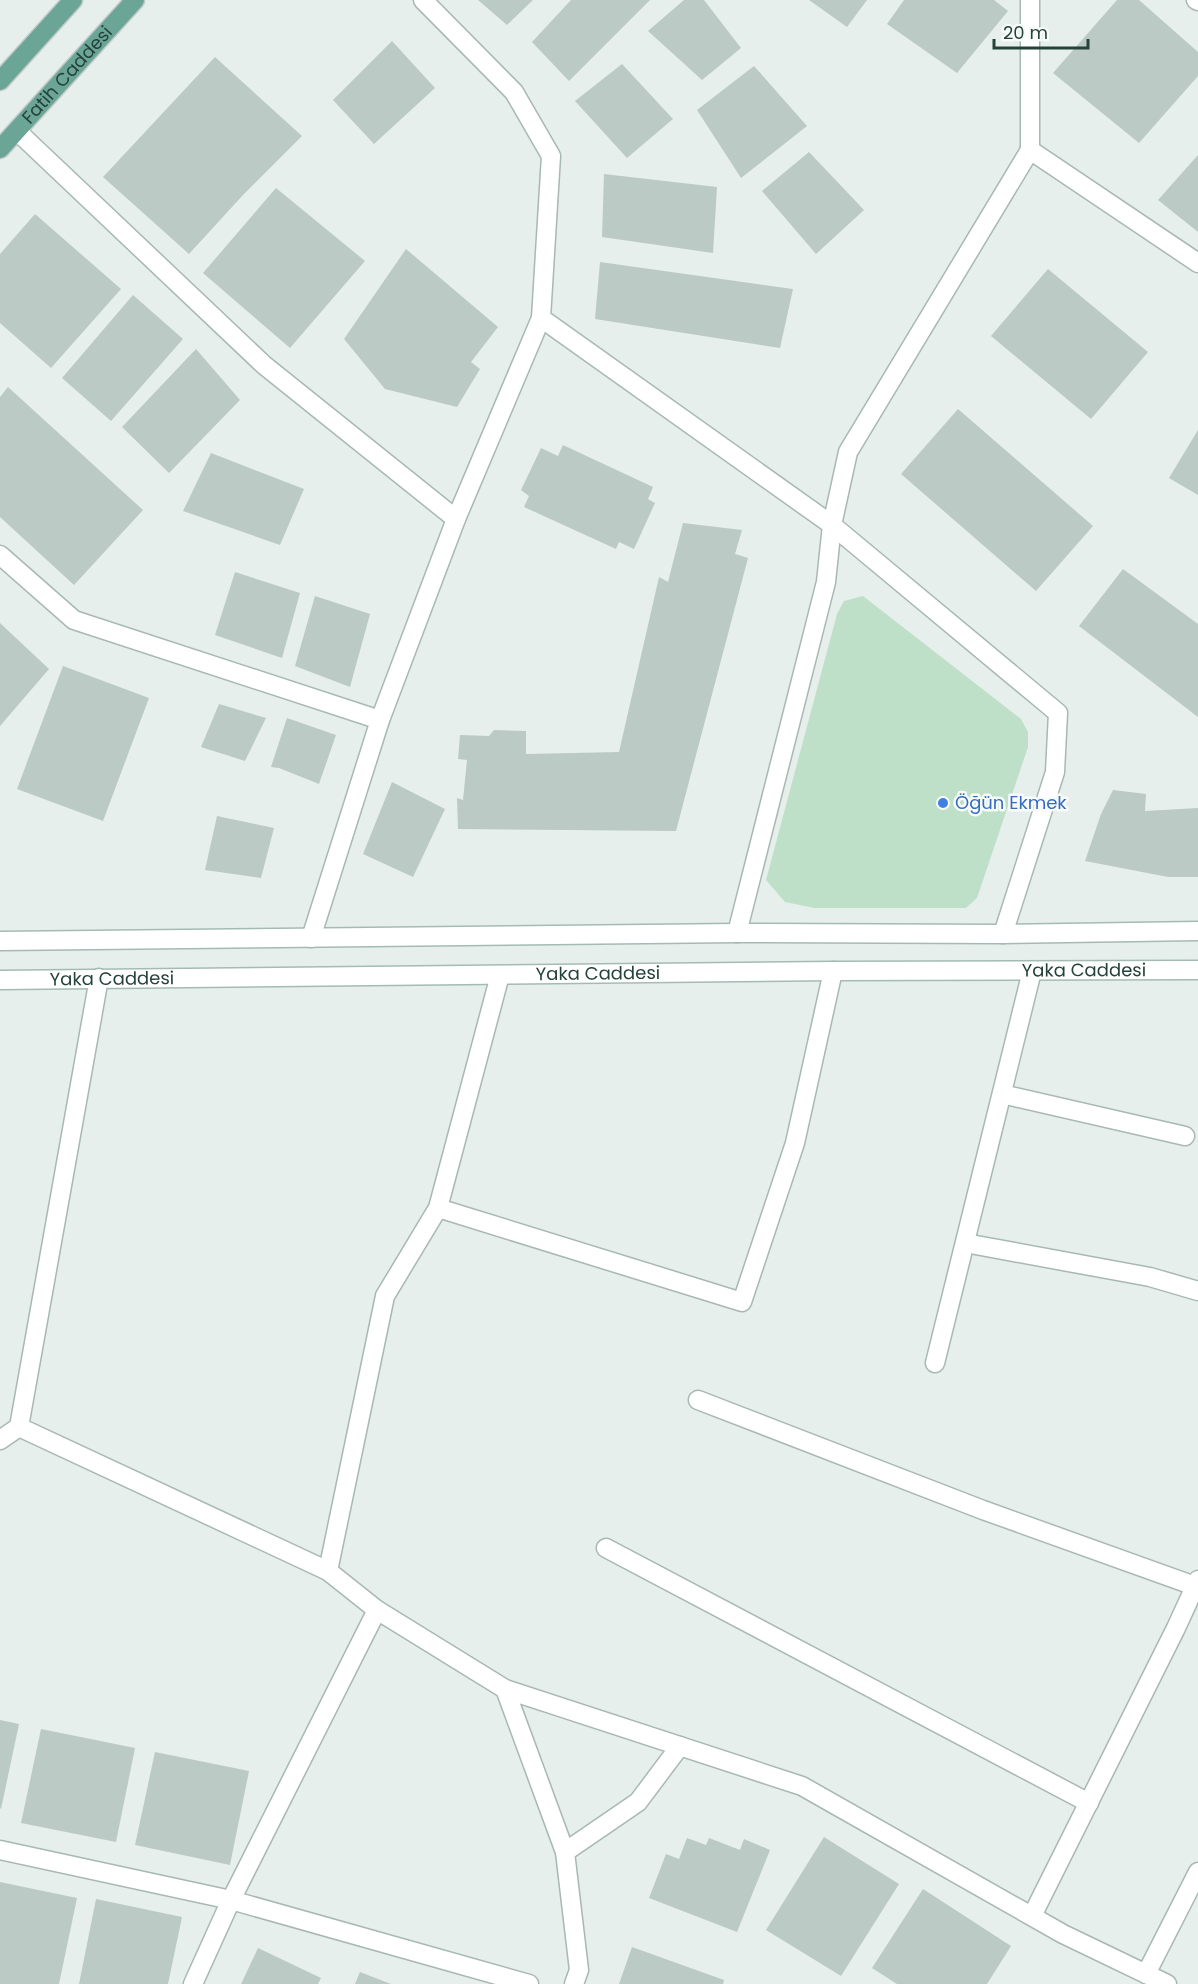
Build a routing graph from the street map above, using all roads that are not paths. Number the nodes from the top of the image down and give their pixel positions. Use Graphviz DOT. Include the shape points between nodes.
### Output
graph roads {
  1 [pos="73,0"];
  2 [pos="135,0"];
  3 [pos="423,0"];
  4 [pos="1030,0"];
  5 [pos="0,81"];
  6 [pos="17,131"];
  7 [pos="0,149"];
  8 [pos="1030,150"];
  9 [pos="1198,262"];
  10 [pos="541,318"];
  11 [pos="456,519"];
  12 [pos="832,525"];
  13 [pos="0,555"];
  14 [pos="380,720"];
  15 [pos="1198,932"];
  16 [pos="737,933"];
  17 [pos="1003,934"];
  18 [pos="311,938"];
  19 [pos="0,940"];
  20 [pos="1198,970"];
  21 [pos="833,971"];
  22 [pos="1032,971"];
  23 [pos="500,975"];
  24 [pos="99,978"];
  25 [pos="0,980"];
  26 [pos="1002,1094"];
  27 [pos="1185,1136"];
  28 [pos="438,1208"];
  29 [pos="965,1243"];
  30 [pos="1198,1291"];
  31 [pos="935,1363"];
  32 [pos="698,1400"];
  33 [pos="19,1427"];
  34 [pos="0,1440"];
  35 [pos="606,1548"];
  36 [pos="328,1571"];
  37 [pos="1196,1583"];
  38 [pos="377,1610"];
  39 [pos="505,1689"];
  40 [pos="680,1746"];
  41 [pos="1089,1803"];
  42 [pos="0,1850"];
  43 [pos="565,1852"];
  44 [pos="1198,1872"];
  45 [pos="231,1900"];
  46 [pos="1032,1916"];
  47 [pos="1146,1974"];
  48 [pos="193,1984"];
  49 [pos="529,1984"];
  50 [pos="574,1984"];
  51 [pos="1167,1984"];
  1 -- 5 [label="main road"];
  2 -- 6 [label="main road, Fatih Caddesi"];
  3 -- 10 [label="street" via="513,92 551,156"];
  4 -- 8 [label="street"];
  6 -- 7 [label="main road, Fatih Caddesi"];
  6 -- 11 [label="street" via="264,365"];
  8 -- 9 [label="street"];
  8 -- 12 [label="street" via="849,452"];
  10 -- 11 [label="street"];
  10 -- 12 [label="street"];
  11 -- 14 [label="street"];
  12 -- 16 [label="street" via="826,582"];
  12 -- 17 [label="street" via="1058,713 1055,772"];
  13 -- 14 [label="street" via="74,620"];
  14 -- 18 [label="street"];
  15 -- 17 [label="street, Yaka Caddesi"];
  16 -- 17 [label="street, Yaka Caddesi"];
  16 -- 18 [label="street, Yaka Caddesi"];
  18 -- 19 [label="street, Yaka Caddesi"];
  20 -- 22 [label="street, Yaka Caddesi"];
  21 -- 22 [label="street, Yaka Caddesi"];
  21 -- 23 [label="street, Yaka Caddesi"];
  21 -- 28 [label="street" via="795,1143 742,1302"];
  22 -- 26 [label="street"];
  23 -- 24 [label="street, Yaka Caddesi"];
  23 -- 28 [label="street"];
  24 -- 25 [label="street, Yaka Caddesi"];
  24 -- 33 [label="street"];
  26 -- 27 [label="street"];
  26 -- 29 [label="street"];
  28 -- 36 [label="street" via="385,1296"];
  29 -- 30 [label="street" via="1150,1277"];
  29 -- 31 [label="street"];
  32 -- 37 [label="street" via="983,1510"];
  33 -- 34 [label="street"];
  33 -- 36 [label="street"];
  35 -- 41 [label="street"];
  36 -- 38 [label="street"];
  37 -- 41 [label="street"];
  38 -- 39 [label="street"];
  38 -- 45 [label="street"];
  39 -- 40 [label="street"];
  39 -- 43 [label="street"];
  40 -- 43 [label="street" via="638,1802"];
  40 -- 46 [label="street" via="802,1786"];
  41 -- 46 [label="street"];
  42 -- 45 [label="street"];
  43 -- 50 [label="street" via="579,1970"];
  44 -- 47 [label="street"];
  45 -- 48 [label="street"];
  45 -- 49 [label="street"];
  46 -- 47 [label="street"];
  47 -- 51 [label="street"];
}
